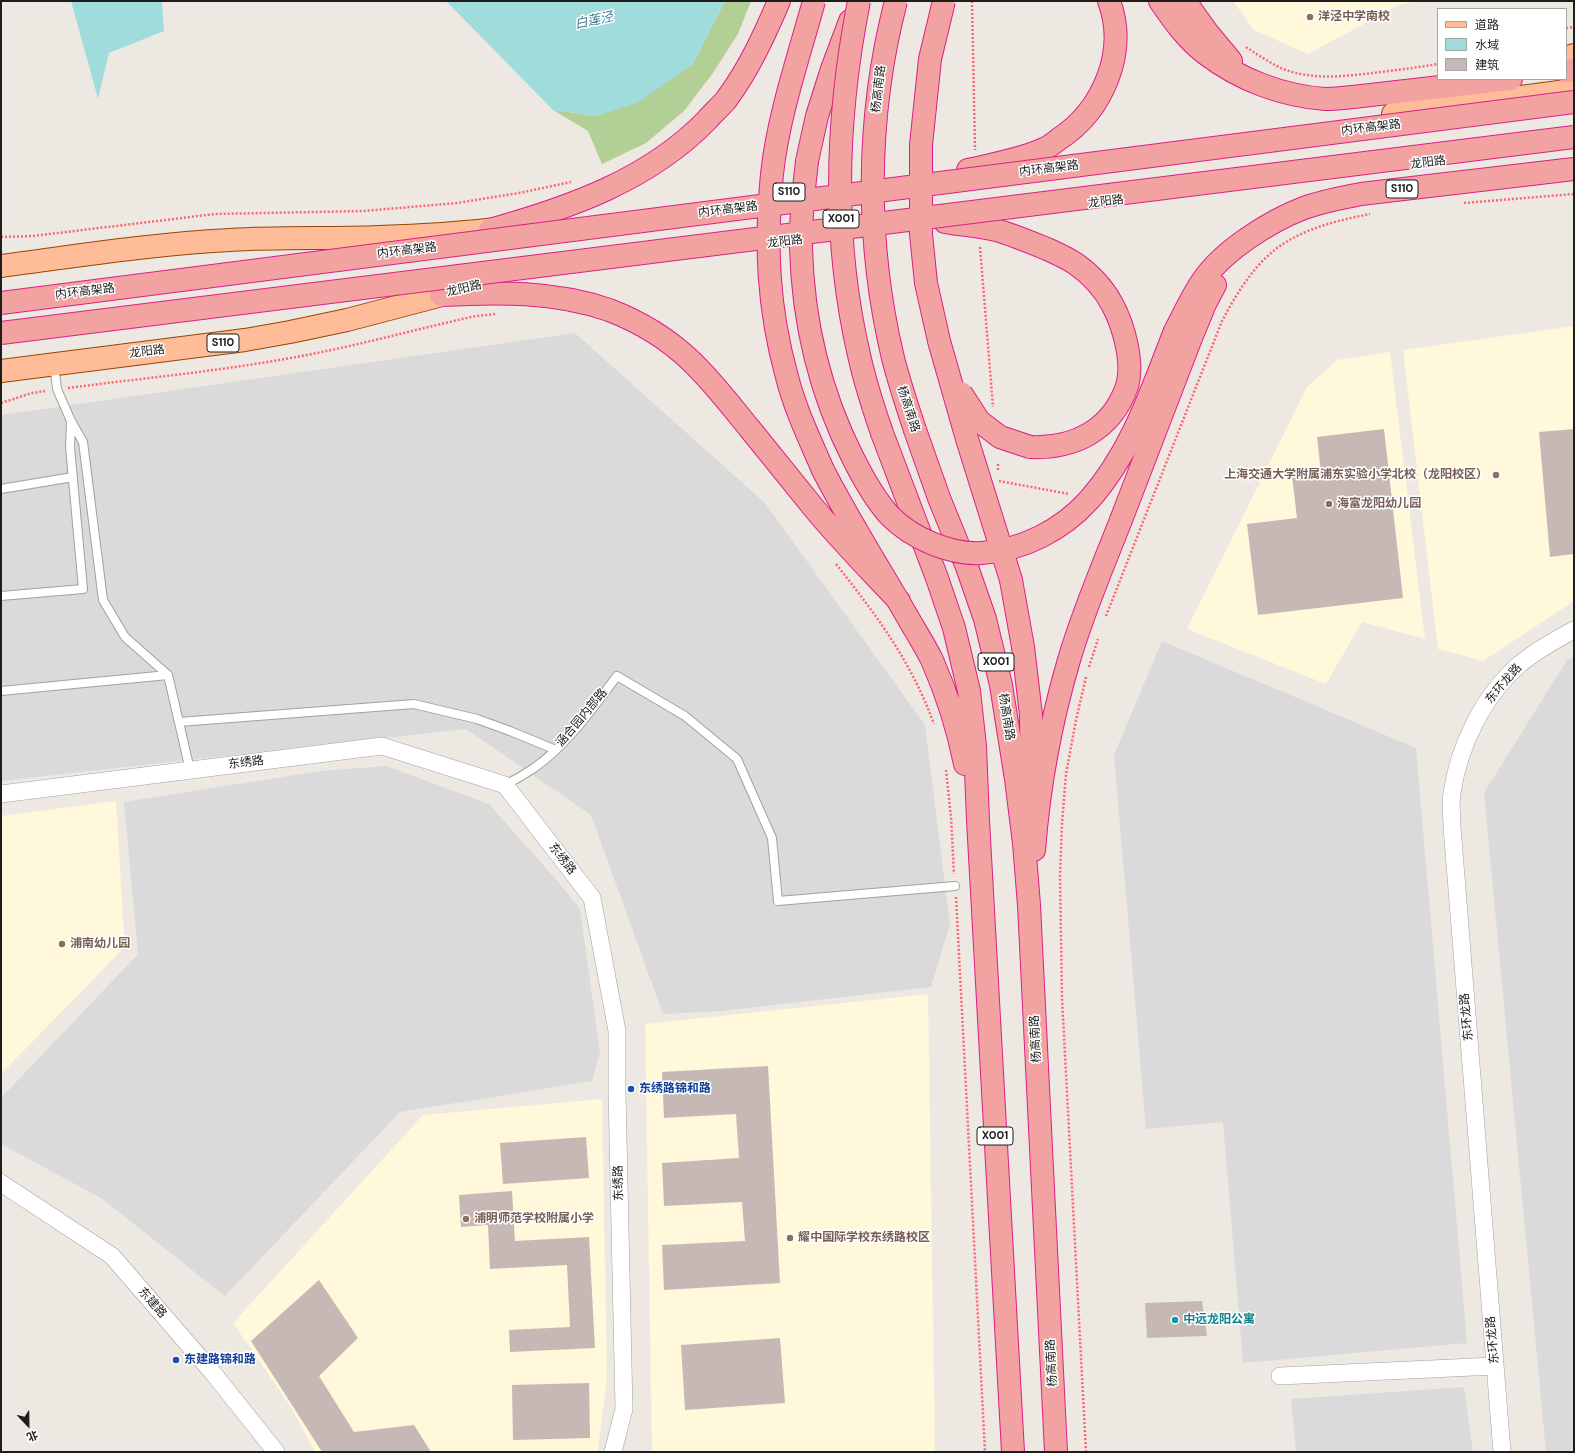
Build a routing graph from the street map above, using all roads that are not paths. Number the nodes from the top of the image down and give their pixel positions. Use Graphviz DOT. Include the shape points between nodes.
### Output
graph roads {
  1 [pos="779,1"];
  2 [pos="814,1"];
  3 [pos="858,1"];
  4 [pos="896,1"];
  5 [pos="944,1"];
  6 [pos="949,1"];
  7 [pos="1109,1"];
  8 [pos="1160,1"];
  9 [pos="1185,1"];
  10 [pos="930,59"];
  11 [pos="1251,80"];
  12 [pos="1502,80"];
  13 [pos="1574,90"];
  14 [pos="1574,102"];
  15 [pos="1574,137"];
  16 [pos="1574,145"];
  17 [pos="971,163"];
  18 [pos="1574,169"];
  19 [pos="1544,172"];
  20 [pos="1574,173"];
  21 [pos="945,222"];
  22 [pos="490,230"];
  23 [pos="1,266"];
  24 [pos="441,295"];
  25 [pos="1,303"];
  26 [pos="1,333"];
  27 [pos="1183,334"];
  28 [pos="939,341"];
  29 [pos="54,364"];
  30 [pos="1,371"];
  31 [pos="71,421"];
  32 [pos="73,477"];
  33 [pos="1,489"];
  34 [pos="1,596"];
  35 [pos="899,601"];
  36 [pos="1574,630"];
  37 [pos="168,674"];
  38 [pos="1,691"];
  39 [pos="179,722"];
  40 [pos="556,750"];
  41 [pos="190,770"];
  42 [pos="505,785"];
  43 [pos="1,794"];
  44 [pos="978,820"];
  45 [pos="955,886"];
  46 [pos="1029,905"];
  47 [pos="1,1183"];
  48 [pos="1495,1366"];
  49 [pos="1280,1376"];
  50 [pos="276,1452"];
  51 [pos="613,1452"];
  52 [pos="1013,1452"];
  53 [pos="1056,1452"];
  54 [pos="1502,1452"];
  1 -- 22 [label="highway" via="766,34 746,71 725,101 691,136 658,162 620,183 538,217"];
  2 -- 35 [label="highway, bridge" via="783,114 772,173 768,260 774,323 787,379 803,425 823,470"];
  3 -- 27 [label="highway, bridge" via="817,116 807,161 801,247 808,317 828,398 865,482 890,516 916,536 942,547 970,554 1000,552 1034,541 1062,525 1089,500 1128,444"];
  3 -- 44 [label="highway, X001, bridge" via="850,46 841,159 840,205 850,313 861,363 882,433 954,628 969,691"];
  4 -- 46 [label="highway, 杨高南路 / X001, bridge" via="882,63 872,155 877,268 893,358 915,430 985,619 1001,685 1017,787"];
  5 -- 10 [label="highway, bridge"];
  6 -- 10 [label="highway, bridge"];
  7 -- 17 [label="highway" via="1113,11 1115,32 1114,54 1097,103 1068,133 1045,149 1009,161"];
  8 -- 11 [label="highway" via="1188,38 1206,54"];
  9 -- 11 [label="highway" via="1226,58"];
  10 -- 28 [label="highway, bridge" via="921,145 921,234 926,283"];
  11 -- 12 [label="highway" via="1279,90 1327,99"];
  13 -- 17 [label="main road, S110"];
  14 -- 25 [label="highway, 内环高架路, bridge"];
  15 -- 26 [label="highway, bridge"];
  16 -- 21 [label="main road, 龙阳路 / S110"];
  17 -- 22 [label="main road, S110"];
  18 -- 19 [label="highway"];
  19 -- 20 [label="main road, S110"];
  19 -- 27 [label="highway, S110" via="1360,194 1330,200 1292,213 1245,241 1218,263 1204,279 1190,302"];
  21 -- 24 [label="main road, 龙阳路 / S110" via="579,268 516,278"];
  21 -- 28 [label="highway, bridge" via="996,230 1025,240 1076,264 1102,289 1112,304 1123,330 1128,349 1127,386 1116,408 1102,425 1082,438 1046,448 1030,447 1000,437 979,421 962,394"];
  22 -- 23 [label="main road, S110" via="378,237 230,240"];
  24 -- 29 [label="main road, 龙阳路 / S110" via="290,332"];
  24 -- 35 [label="highway" via="536,294 575,300 609,310 639,324 666,341 690,360 720,392 823,518"];
  27 -- 46 [label="highway, bridge" via="1121,520 1084,615 1057,703 1036,829"];
  28 -- 46 [label="highway, bridge" via="1011,580 1023,647 1031,715"];
  29 -- 30 [label="main road, 龙阳路 / S110"];
  29 -- 31 [label="lane" via="57,389"];
  31 -- 32 [label="lane"];
  31 -- 37 [label="lane" via="82,442 103,600 125,637"];
  32 -- 33 [label="lane"];
  32 -- 34 [label="lane" via="83,589"];
  35 -- 44 [label="highway" via="932,660 947,698 960,739"];
  36 -- 48 [label="street, 东环龙路" via="1550,642 1519,665 1493,692 1474,723 1460,759 1452,794 1452,835"];
  37 -- 38 [label="lane"];
  37 -- 39 [label="lane"];
  39 -- 40 [label="lane" via="414,704 477,719"];
  39 -- 41 [label="lane"];
  40 -- 42 [label="lane, 涵合园内部路" via="534,768"];
  40 -- 45 [label="lane, 涵合园内部路" via="584,720 617,676 686,716 737,759 772,838 778,901"];
  41 -- 42 [label="street, 东绣路" via="382,746"];
  41 -- 43 [label="street, 东绣路"];
  42 -- 51 [label="street, 东绣路" via="592,898 617,1031 624,1409"];
  44 -- 52 [label="highway, X001"];
  46 -- 53 [label="highway, 杨高南路 / X001"];
  47 -- 50 [label="street, 东建路" via="112,1256 213,1373"];
  48 -- 49 [label="street"];
  48 -- 54 [label="street, 东环龙路"];
}
